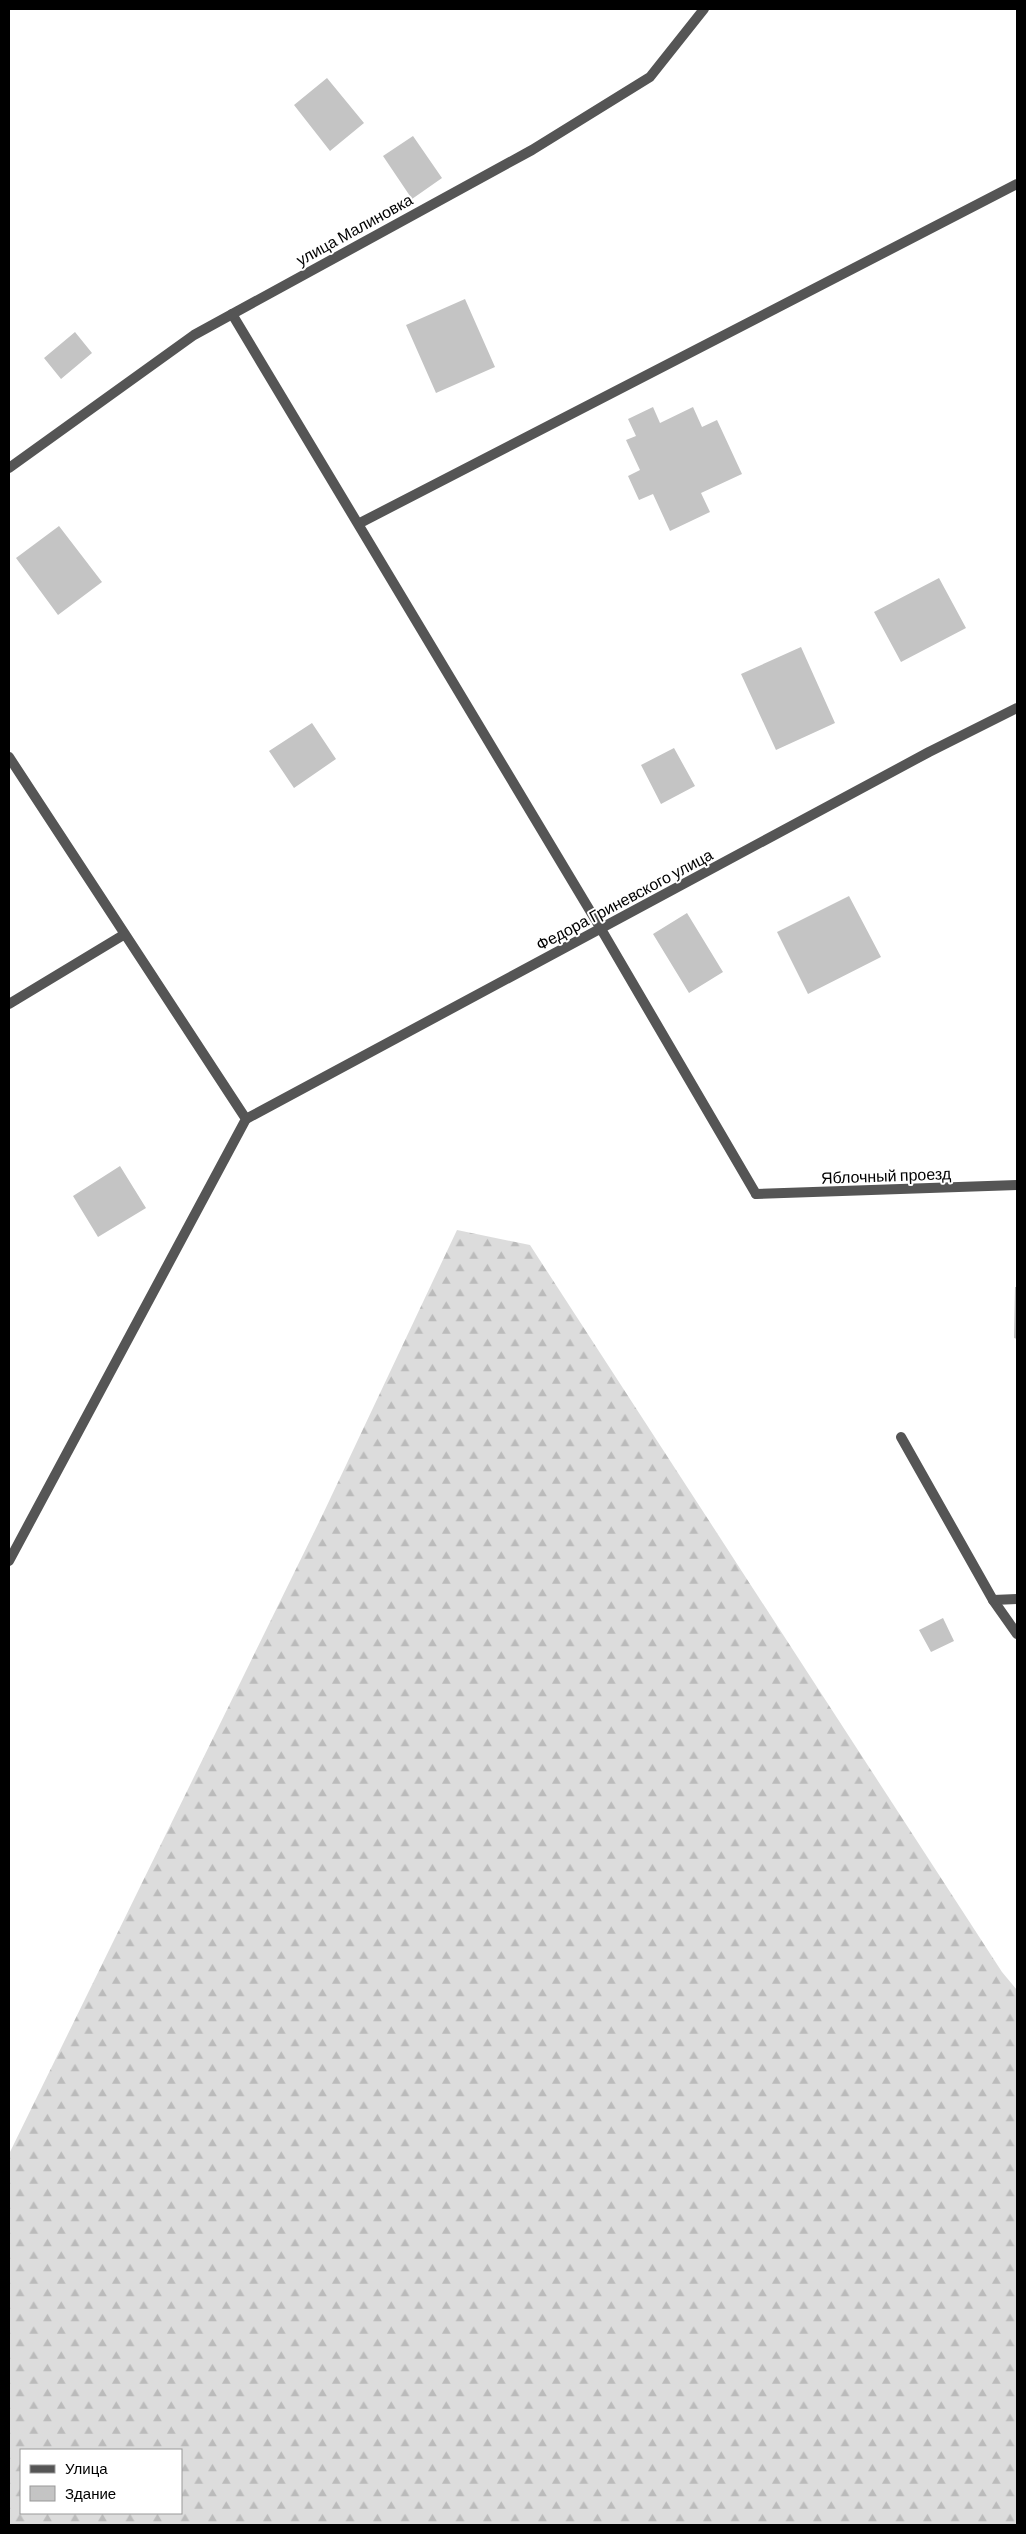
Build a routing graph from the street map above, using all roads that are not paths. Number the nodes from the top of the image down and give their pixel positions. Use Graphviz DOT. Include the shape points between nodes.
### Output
graph roads {
  1 [pos="704,9"];
  2 [pos="1017,184"];
  3 [pos="232,314"];
  4 [pos="9,468"];
  5 [pos="358,524"];
  6 [pos="1017,708"];
  7 [pos="9,757"];
  8 [pos="601,929"];
  9 [pos="125,934"];
  10 [pos="9,1004"];
  11 [pos="246,1119"];
  12 [pos="1017,1185"];
  13 [pos="901,1437"];
  14 [pos="9,1561"];
  15 [pos="1017,1599"];
  16 [pos="993,1600"];
  17 [pos="1017,1634"];
  1 -- 3 [label="street, улица Малиновка" via="650,76 532,150"];
  2 -- 5 [label="street"];
  3 -- 4 [label="street, улица Малиновка" via="194,335"];
  3 -- 5 [label="street"];
  5 -- 8 [label="street"];
  6 -- 8 [label="street, Федора Гриневского улица"];
  7 -- 9 [label="street"];
  8 -- 11 [label="street, Федора Гриневского улица"];
  8 -- 12 [label="street, Яблочный проезд" via="756,1194"];
  9 -- 10 [label="street"];
  9 -- 11 [label="street"];
  11 -- 14 [label="street"];
  13 -- 16 [label="street"];
  15 -- 16 [label="street"];
  16 -- 17 [label="street"];
}
